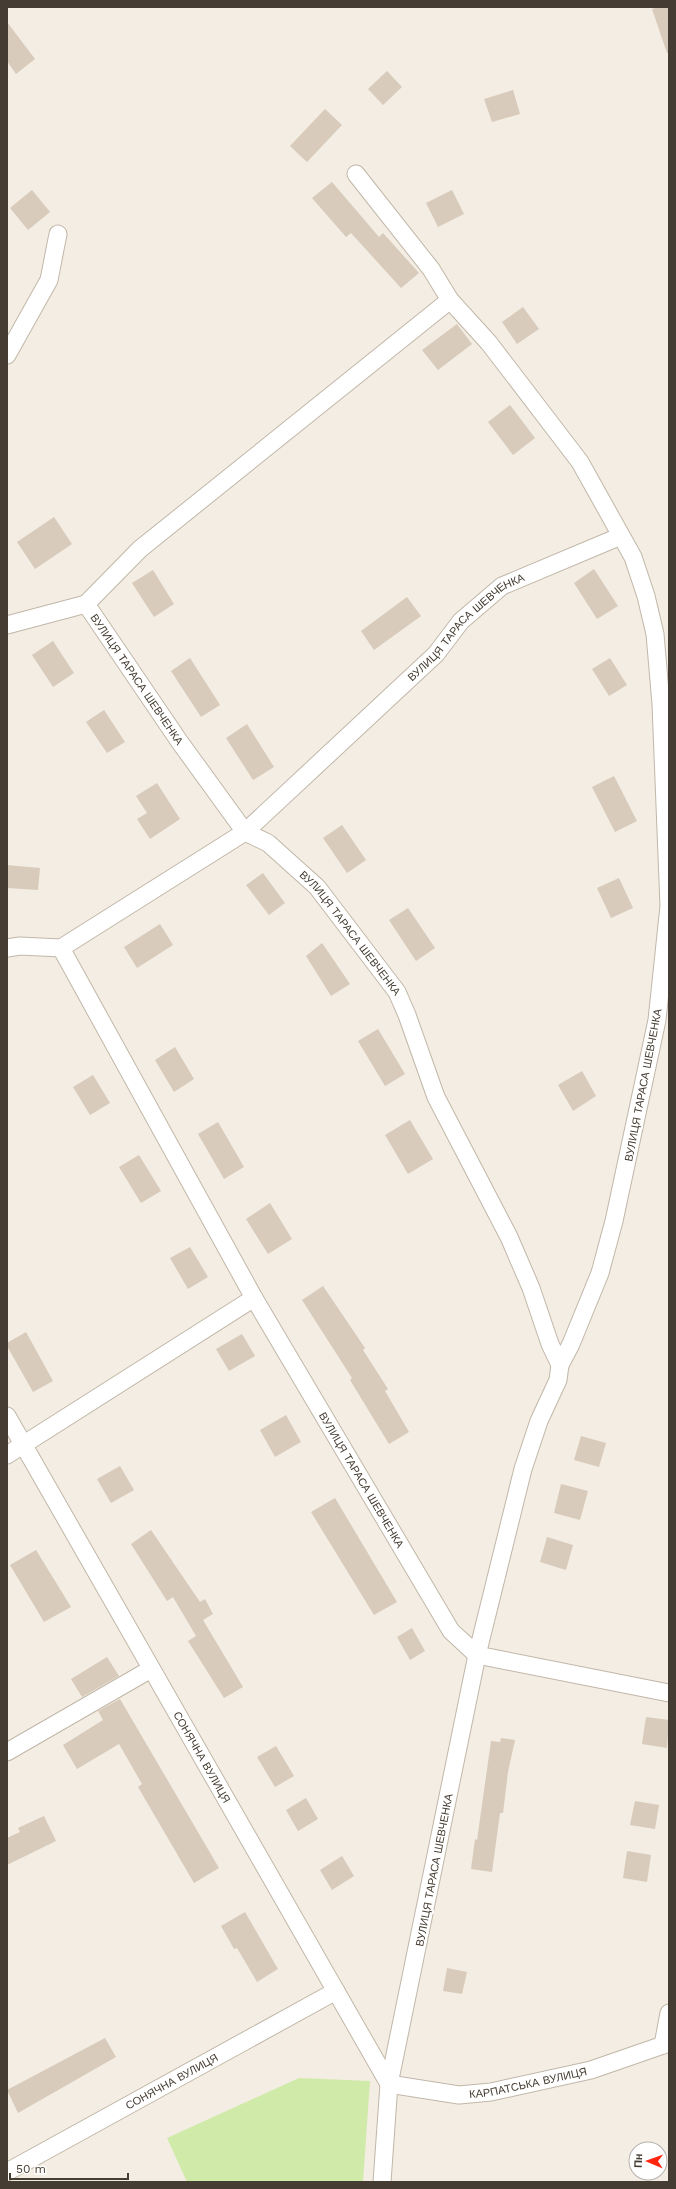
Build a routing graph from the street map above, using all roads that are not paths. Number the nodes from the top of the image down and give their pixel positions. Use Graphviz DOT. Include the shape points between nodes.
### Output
graph roads {
  1 [pos="356,174"];
  2 [pos="58,234"];
  3 [pos="450,300"];
  4 [pos="7,355"];
  5 [pos="621,536"];
  6 [pos="86,604"];
  7 [pos="7,625"];
  8 [pos="244,832"];
  9 [pos="669,906"];
  10 [pos="7,948"];
  11 [pos="60,948"];
  12 [pos="254,1298"];
  13 [pos="560,1366"];
  14 [pos="7,1416"];
  15 [pos="24,1445"];
  16 [pos="7,1455"];
  17 [pos="477,1655"];
  18 [pos="151,1669"];
  19 [pos="669,1693"];
  20 [pos="7,1752"];
  21 [pos="336,1991"];
  22 [pos="669,2013"];
  23 [pos="666,2044"];
  24 [pos="389,2084"];
  25 [pos="7,2172"];
  26 [pos="382,2182"];
  1 -- 3 [label="street, ВУЛИЦЯ ТАРАСА ШЕВЧЕНКА" via="431,269"];
  2 -- 4 [label="street" via="49,280"];
  3 -- 5 [label="street, ВУЛИЦЯ ТАРАСА ШЕВЧЕНКА" via="489,343 576,456"];
  3 -- 6 [label="street, ВУЛИЦЯ ТАРАСА ШЕВЧЕНКА" via="140,550"];
  5 -- 8 [label="street, ВУЛИЦЯ ТАРАСА ШЕВЧЕНКА" via="502,586 461,620 436,654"];
  5 -- 9 [label="street, ВУЛИЦЯ ТАРАСА ШЕВЧЕНКА" via="633,557 655,634 661,704"];
  6 -- 7 [label="street, ВУЛИЦЯ ТАРАСА ШЕВЧЕНКА"];
  6 -- 8 [label="street, ВУЛИЦЯ ТАРАСА ШЕВЧЕНКА" via="178,741"];
  8 -- 11 [label="street, ВУЛИЦЯ ТАРАСА ШЕВЧЕНКА"];
  8 -- 13 [label="street, ВУЛИЦЯ ТАРАСА ШЕВЧЕНКА" via="268,843 317,887 397,992 436,1097 509,1237"];
  9 -- 13 [label="street, ВУЛИЦЯ ТАРАСА ШЕВЧЕНКА" via="657,1020 614,1221 600,1273"];
  10 -- 11 [label="street"];
  11 -- 12 [label="street, ВУЛИЦЯ ТАРАСА ШЕВЧЕНКА"];
  12 -- 15 [label="street"];
  12 -- 17 [label="street, ВУЛИЦЯ ТАРАСА ШЕВЧЕНКА" via="450,1631"];
  13 -- 17 [label="street, ВУЛИЦЯ ТАРАСА ШЕВЧЕНКА" via="558,1380 539,1421 523,1469"];
  14 -- 15 [label="street, СОНЯЧНА ВУЛИЦЯ"];
  15 -- 16 [label="street"];
  15 -- 18 [label="street, СОНЯЧНА ВУЛИЦЯ"];
  17 -- 19 [label="street"];
  17 -- 24 [label="street, ВУЛИЦЯ ТАРАСА ШЕВЧЕНКА"];
  18 -- 20 [label="street"];
  18 -- 21 [label="street, СОНЯЧНА ВУЛИЦЯ"];
  21 -- 24 [label="street, СОНЯЧНА ВУЛИЦЯ"];
  21 -- 25 [label="street, СОНЯЧНА ВУЛИЦЯ"];
  22 -- 23 [label="street, КАРПАТСЬКА ВУЛИЦЯ"];
  23 -- 24 [label="street, КАРПАТСЬКА ВУЛИЦЯ" via="591,2070 491,2092 459,2095"];
  24 -- 26 [label="street, ВУЛИЦЯ ТАРАСА ШЕВЧЕНКА"];
}
